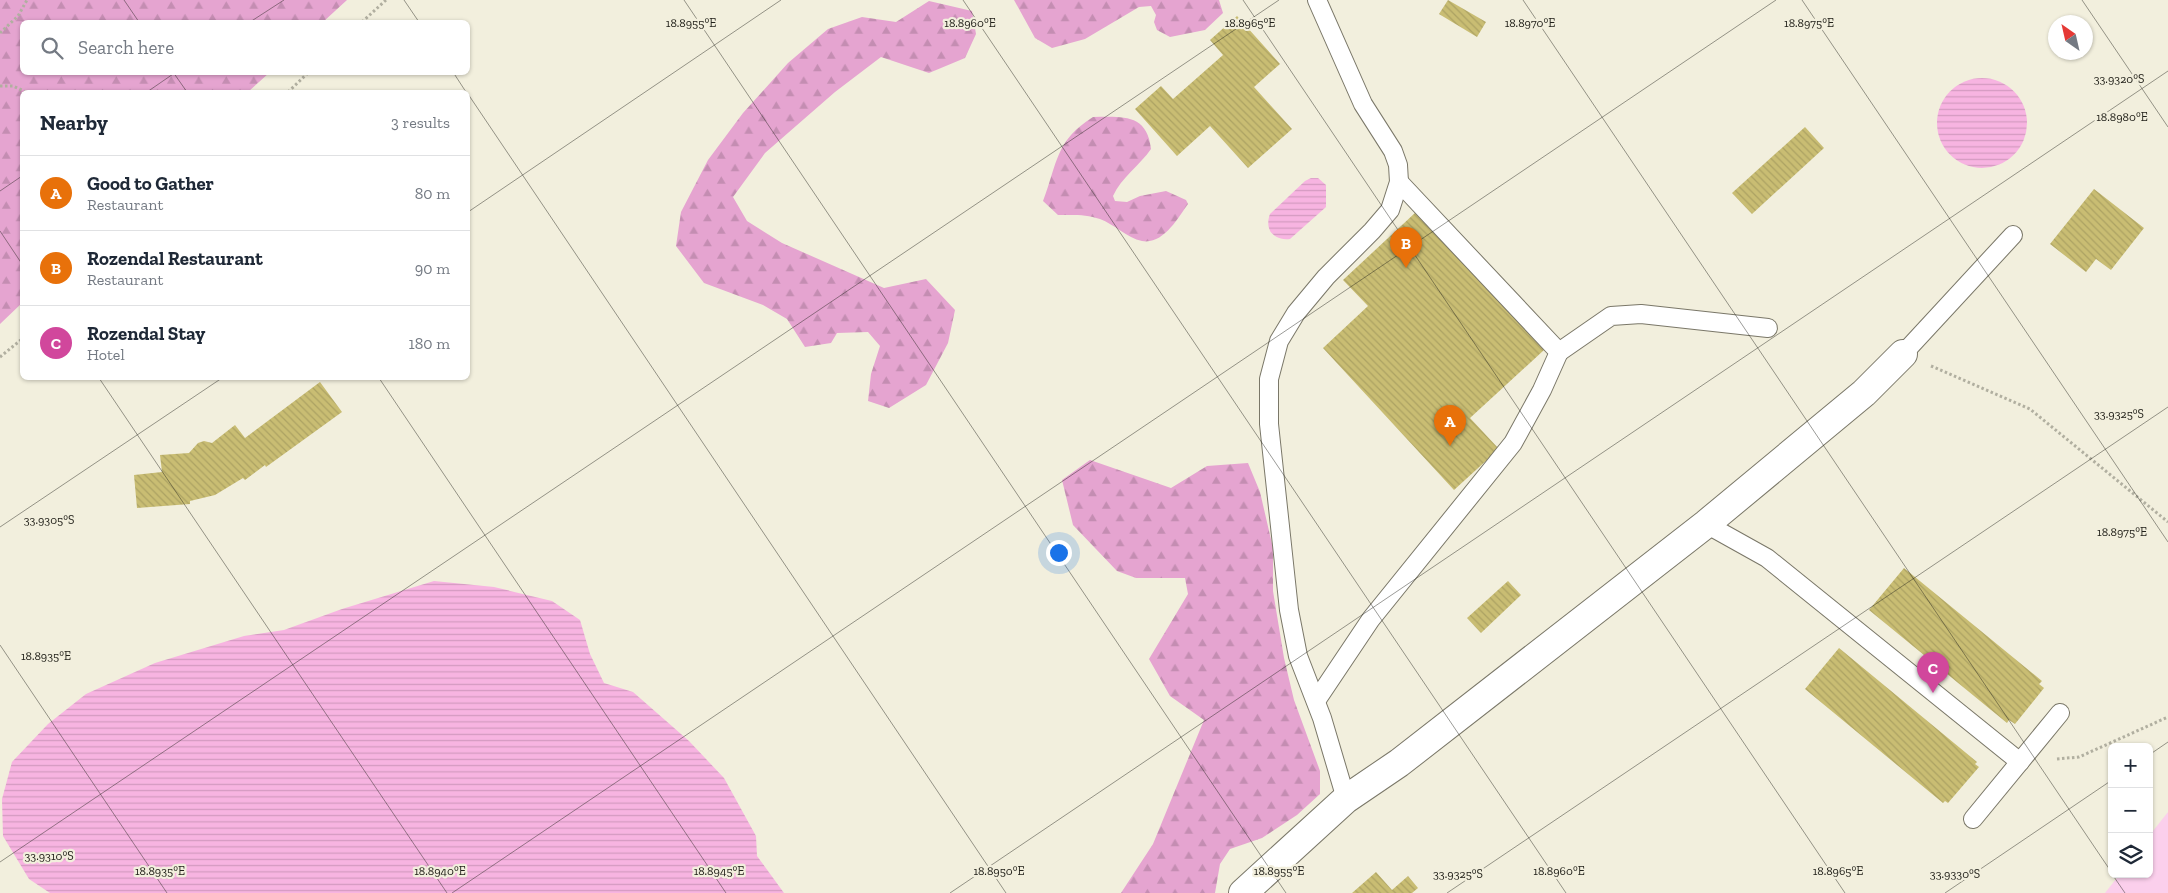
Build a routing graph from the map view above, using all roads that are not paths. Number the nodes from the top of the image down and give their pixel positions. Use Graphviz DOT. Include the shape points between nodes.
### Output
graph roads {
  1 [pos="1317,0"];
  2 [pos="1399,182"];
  3 [pos="2013,235"];
  4 [pos="1768,328"];
  5 [pos="1559,352"];
  6 [pos="1903,354"];
  7 [pos="1706,524"];
  8 [pos="1316,701"];
  9 [pos="2060,713"];
  10 [pos="2020,762"];
  11 [pos="1346,799"];
  12 [pos="1974,818"];
  13 [pos="1243,893"];
  1 -- 2 [label="lane" via="1363,104 1393,151"];
  2 -- 5 [label="lane"];
  2 -- 8 [label="lane" via="1390,210 1296,313 1279,341 1269,379 1268,424 1289,610 1298,656"];
  3 -- 6 [label="lane"];
  4 -- 5 [label="lane" via="1641,314 1611,316"];
  5 -- 8 [label="lane" via="1512,443 1372,618"];
  6 -- 7 [label="street" via="1864,393"];
  7 -- 10 [label="lane" via="1767,558"];
  7 -- 11 [label="street" via="1399,763"];
  8 -- 11 [label="lane"];
  9 -- 10 [label="lane"];
  10 -- 12 [label="lane"];
  11 -- 13 [label="street"];
}
